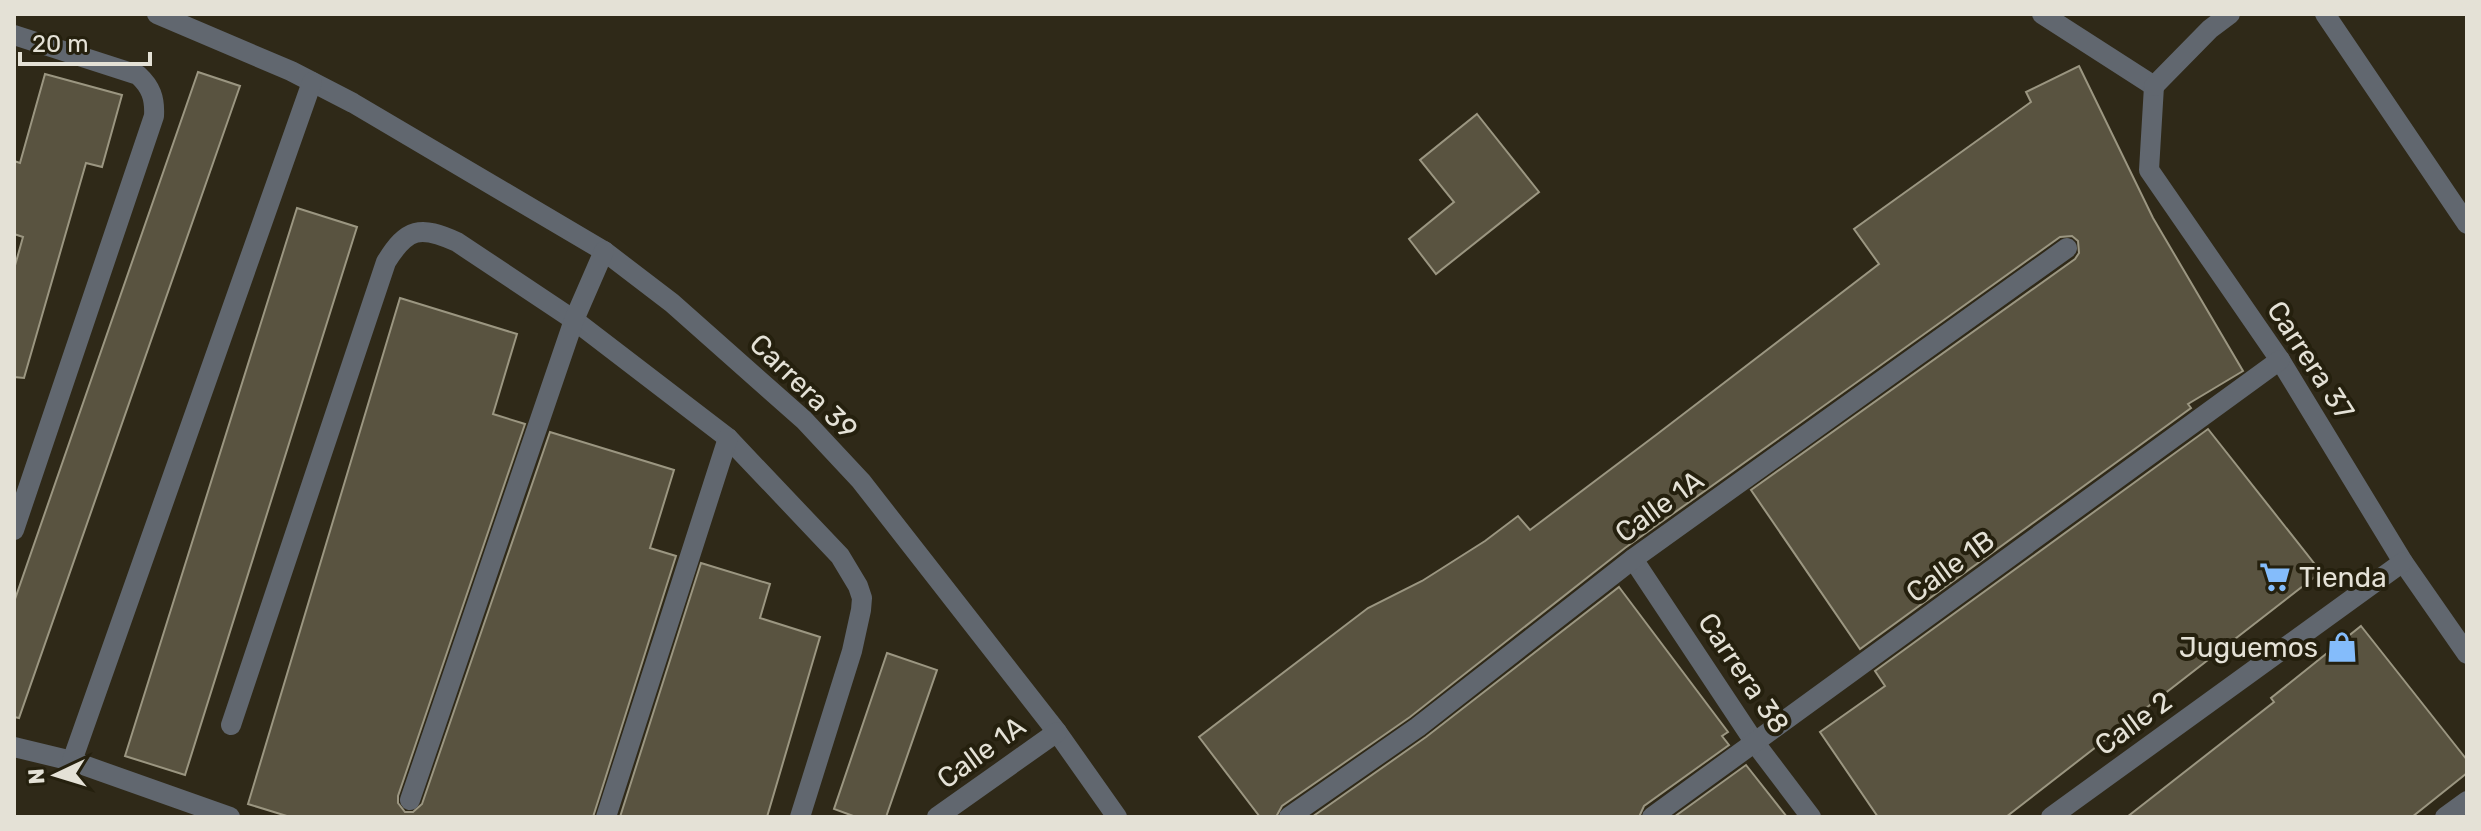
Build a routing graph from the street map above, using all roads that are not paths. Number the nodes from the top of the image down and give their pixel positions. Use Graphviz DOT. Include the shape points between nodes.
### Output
graph roads {
  1 [pos="157,14"];
  2 [pos="2042,14"];
  3 [pos="2230,14"];
  4 [pos="2325,14"];
  5 [pos="14,35"];
  6 [pos="312,82"];
  7 [pos="2154,86"];
  8 [pos="2460,197"];
  9 [pos="2467,224"];
  10 [pos="2067,248"];
  11 [pos="604,251"];
  12 [pos="574,320"];
  13 [pos="2280,360"];
  14 [pos="728,438"];
  15 [pos="14,530"];
  16 [pos="1633,559"];
  17 [pos="2403,562"];
  18 [pos="2467,654"];
  19 [pos="231,725"];
  20 [pos="1057,732"];
  21 [pos="1755,743"];
  22 [pos="14,747"];
  23 [pos="72,761"];
  24 [pos="410,800"];
  25 [pos="2467,801"];
  26 [pos="230,817"];
  27 [pos="606,817"];
  28 [pos="800,817"];
  29 [pos="937,817"];
  30 [pos="1117,817"];
  31 [pos="1289,817"];
  32 [pos="1652,817"];
  33 [pos="1811,817"];
  34 [pos="2051,817"];
  35 [pos="2445,817"];
  1 -- 6 [label="street, Carrera 39"];
  2 -- 7 [label="street"];
  3 -- 7 [label="street"];
  4 -- 8 [label="street"];
  5 -- 15 [label="street" via="138,75 155,104"];
  6 -- 11 [label="street, Carrera 39"];
  6 -- 23 [label="street"];
  7 -- 13 [label="street, Carrera 37" via="2149,170"];
  8 -- 9 [label="street"];
  10 -- 16 [label="street, Calle 1A"];
  11 -- 12 [label="street"];
  11 -- 20 [label="street, Carrera 39" via="672,303 804,420 861,481"];
  12 -- 14 [label="street"];
  12 -- 19 [label="street" via="439,234 418,231 398,242 386,262"];
  12 -- 24 [label="street"];
  13 -- 17 [label="street, Carrera 37"];
  13 -- 21 [label="street, Calle 1B"];
  14 -- 27 [label="street"];
  14 -- 28 [label="street" via="840,556 862,598 852,651"];
  16 -- 21 [label="street, Carrera 38"];
  16 -- 31 [label="street, Calle 1A" via="1418,727"];
  17 -- 18 [label="street, Carrera 37"];
  17 -- 34 [label="street, Calle 2"];
  20 -- 29 [label="street, Calle 1A"];
  20 -- 30 [label="street, Carrera 39"];
  21 -- 32 [label="street, Calle 1B"];
  21 -- 33 [label="street, Carrera 38"];
  22 -- 23 [label="street"];
  23 -- 26 [label="street"];
  25 -- 35 [label="street"];
}
